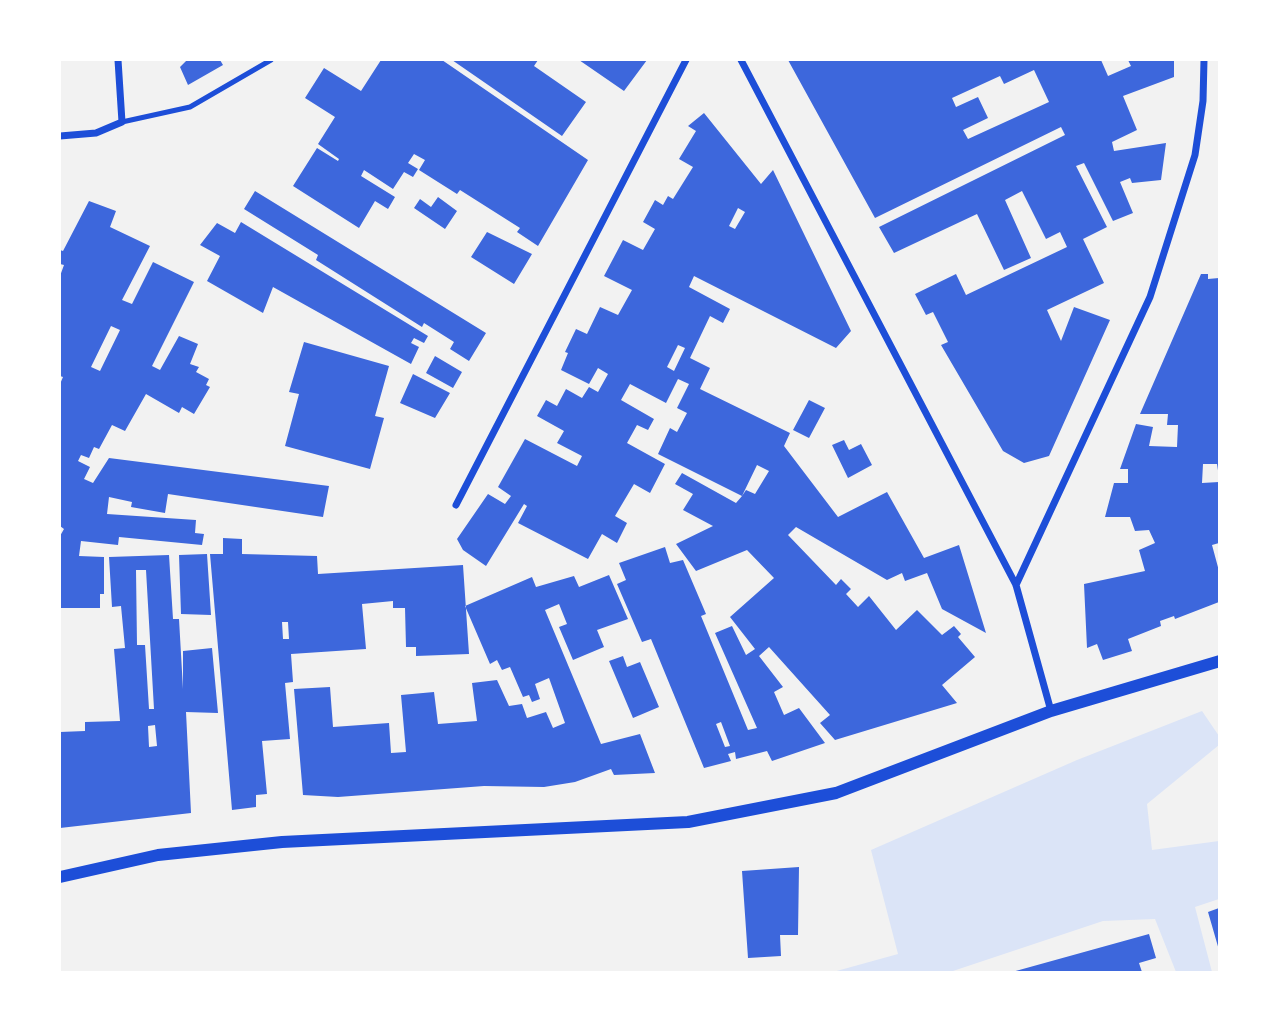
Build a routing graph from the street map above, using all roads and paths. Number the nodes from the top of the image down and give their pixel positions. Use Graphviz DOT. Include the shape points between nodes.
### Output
graph roads {
  1 [pos="118,60"];
  2 [pos="271,60"];
  3 [pos="686,60"];
  4 [pos="741,60"];
  5 [pos="1204,60"];
  6 [pos="122,122"];
  7 [pos="60,136"];
  8 [pos="456,505"];
  9 [pos="1016,585"];
  10 [pos="1220,661"];
  11 [pos="1051,711"];
  12 [pos="60,877"];
  1 -- 6 [label="street"];
  2 -- 6 [label="lane" via="190,107"];
  3 -- 8 [label="street"];
  4 -- 9 [label="street"];
  5 -- 9 [label="street" via="1195,155 1150,297"];
  6 -- 7 [label="street" via="96,133"];
  9 -- 11 [label="street"];
  10 -- 11 [label="street"];
  11 -- 12 [label="street" via="836,793 688,822 282,842 158,855"];
}
